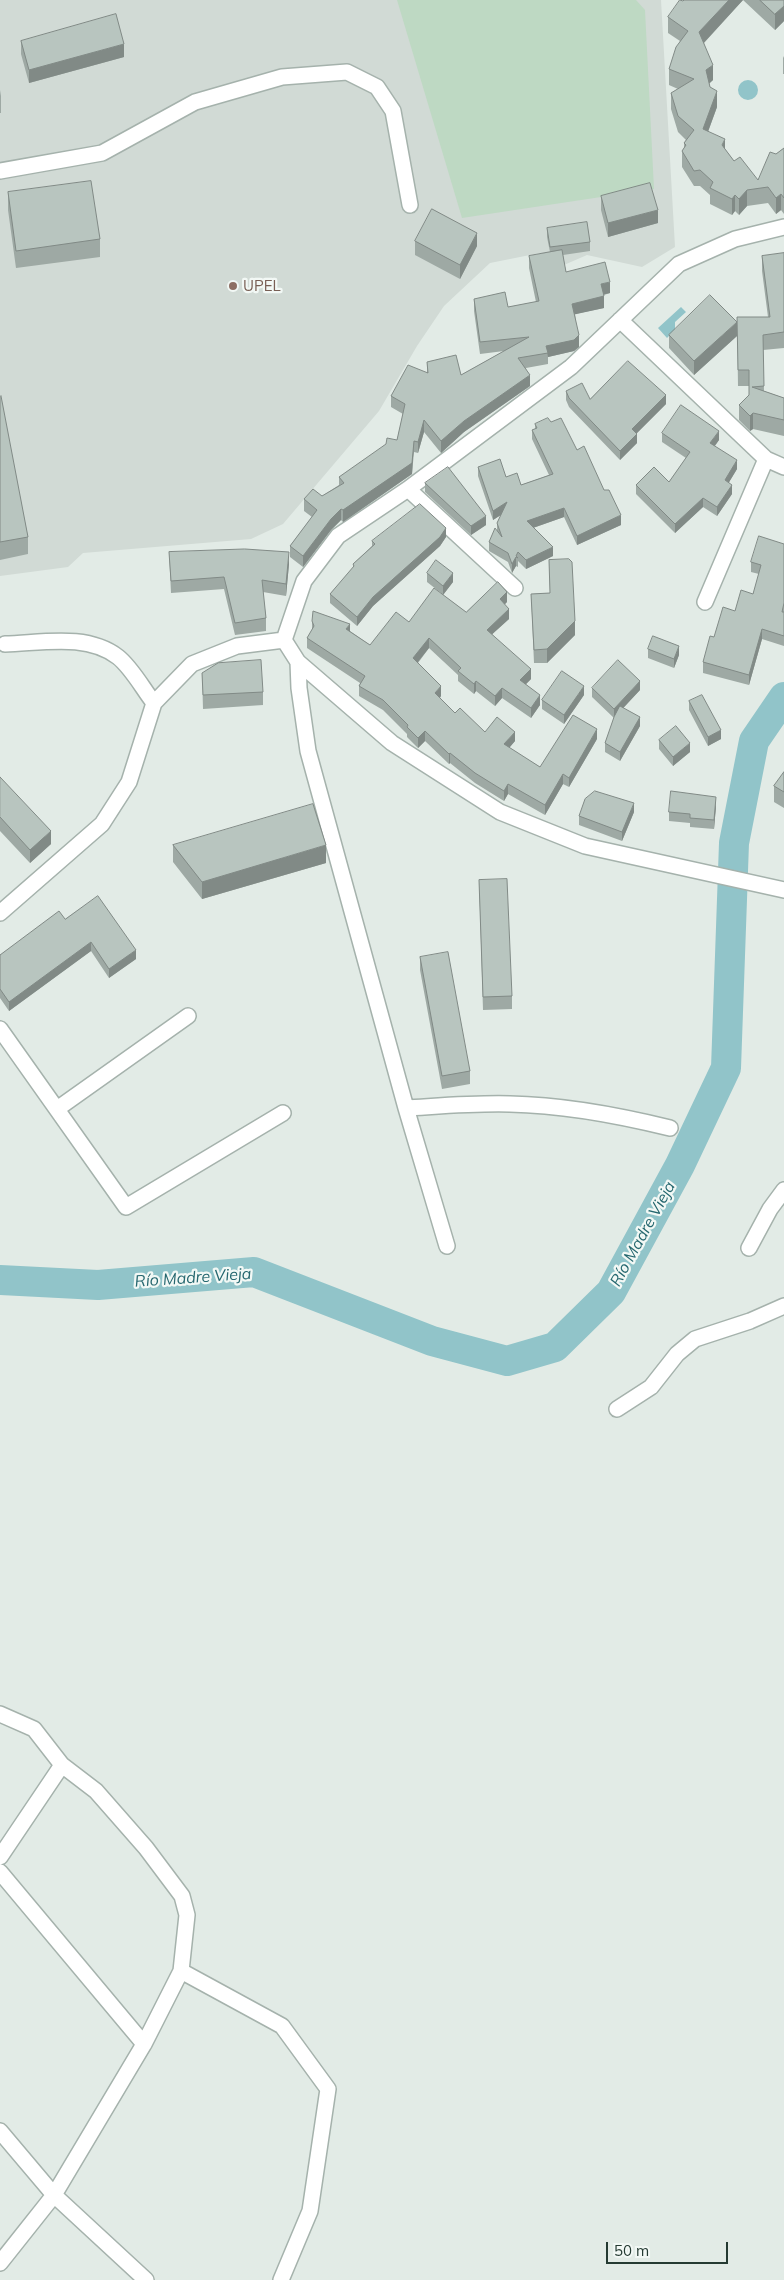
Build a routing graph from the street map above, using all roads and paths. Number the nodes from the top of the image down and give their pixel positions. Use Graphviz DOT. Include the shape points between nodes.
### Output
graph roads {
  1 [pos="0,171"];
  2 [pos="410,205"];
  3 [pos="784,227"];
  4 [pos="620,320"];
  5 [pos="766,459"];
  6 [pos="784,467"];
  7 [pos="408,489"];
  8 [pos="515,588"];
  9 [pos="705,602"];
  10 [pos="284,640"];
  11 [pos="5,644"];
  12 [pos="298,662"];
  13 [pos="154,703"];
  14 [pos="784,890"];
  15 [pos="0,913"];
  16 [pos="188,1016"];
  17 [pos="0,1029"];
  18 [pos="406,1108"];
  19 [pos="57,1109"];
  20 [pos="283,1113"];
  21 [pos="670,1128"];
  22 [pos="784,1190"];
  23 [pos="447,1246"];
  24 [pos="749,1248"];
  25 [pos="784,1306"];
  26 [pos="618,1408"];
  27 [pos="0,1714"];
  28 [pos="62,1765"];
  29 [pos="0,1857"];
  30 [pos="0,1872"];
  31 [pos="181,1970"];
  32 [pos="144,2044"];
  33 [pos="0,2131"];
  34 [pos="54,2195"];
  35 [pos="0,2263"];
  36 [pos="146,2280"];
  37 [pos="281,2280"];
  1 -- 2 [label="street" via="102,153 195,102 282,77 347,72 377,87 393,111"];
  3 -- 4 [label="street" via="735,239 679,264"];
  4 -- 5 [label="street"];
  4 -- 7 [label="street" via="571,367"];
  5 -- 6 [label="street"];
  5 -- 9 [label="street"];
  7 -- 8 [label="street"];
  7 -- 10 [label="street" via="338,536 304,581"];
  10 -- 12 [label="street"];
  10 -- 13 [label="street" via="237,646 192,664"];
  11 -- 13 [label="street" via="68,641 97,646 120,659"];
  12 -- 14 [label="street" via="392,743 500,812 585,846"];
  12 -- 18 [label="street" via="308,751"];
  13 -- 15 [label="street" via="129,782 102,824"];
  16 -- 19 [label="street"];
  17 -- 19 [label="street"];
  18 -- 21 [label="street" via="538,1105 601,1112"];
  18 -- 23 [label="street"];
  19 -- 20 [label="street" via="126,1207"];
  22 -- 24 [label="street"];
  25 -- 26 [label="street" via="695,1339 677,1354 651,1387"];
  27 -- 28 [label="street" via="34,1729"];
  28 -- 29 [label="street"];
  28 -- 31 [label="street" via="96,1791 146,1848 182,1896 187,1915"];
  30 -- 32 [label="street"];
  31 -- 32 [label="street"];
  31 -- 37 [label="street" via="282,2026 328,2089 310,2211"];
  32 -- 34 [label="street"];
  33 -- 34 [label="street"];
  34 -- 35 [label="street"];
  34 -- 36 [label="street"];
}
